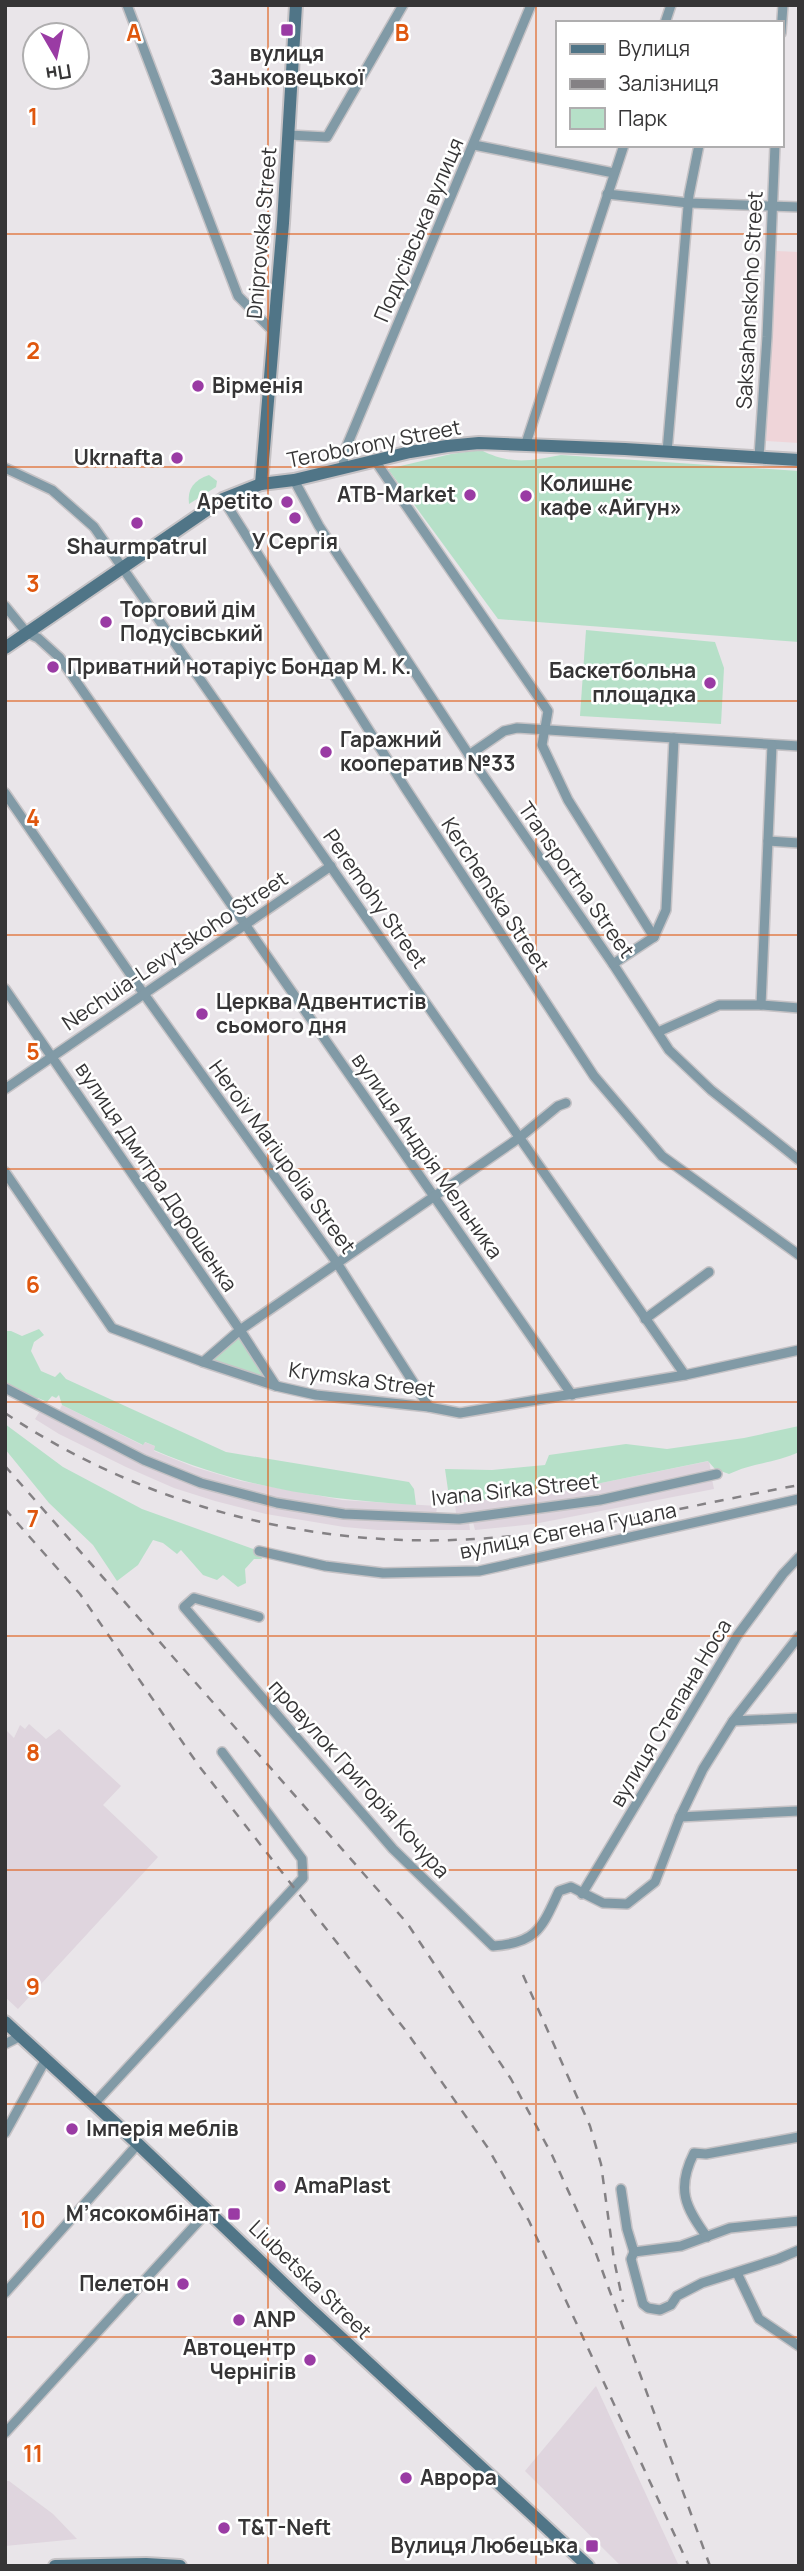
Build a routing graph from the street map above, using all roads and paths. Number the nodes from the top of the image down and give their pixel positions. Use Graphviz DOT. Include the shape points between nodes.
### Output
graph roads {
  1 [pos="127,5"];
  2 [pos="296,5"];
  3 [pos="402,5"];
  4 [pos="531,5"];
  5 [pos="289,135"];
  6 [pos="474,145"];
  7 [pos="623,147"];
  8 [pos="699,147"];
  9 [pos="775,147"];
  10 [pos="614,173"];
  11 [pos="607,194"];
  12 [pos="689,204"];
  13 [pos="772,206"];
  14 [pos="799,207"];
  15 [pos="273,331"];
  16 [pos="525,446"];
  17 [pos="667,452"];
  18 [pos="759,457"];
  19 [pos="799,460"];
  20 [pos="376,462"];
  21 [pos="5,468"];
  22 [pos="344,468"];
  23 [pos="294,480"];
  24 [pos="261,484"];
  25 [pos="223,499"];
  26 [pos="123,568"];
  27 [pos="5,606"];
  28 [pos="27,633"];
  29 [pos="5,648"];
  30 [pos="546,729"];
  31 [pos="674,738"];
  32 [pos="772,745"];
  33 [pos="799,746"];
  34 [pos="469,755"];
  35 [pos="5,793"];
  36 [pos="768,841"];
  37 [pos="799,843"];
  38 [pos="331,866"];
  39 [pos="245,925"];
  40 [pos="654,937"];
  41 [pos="613,964"];
  42 [pos="5,989"];
  43 [pos="144,994"];
  44 [pos="761,1005"];
  45 [pos="799,1008"];
  46 [pos="658,1032"];
  47 [pos="53,1056"];
  48 [pos="5,1089"];
  49 [pos="566,1103"];
  50 [pos="519,1138"];
  51 [pos="799,1160"];
  52 [pos="5,1172"];
  53 [pos="434,1197"];
  54 [pos="799,1255"];
  55 [pos="337,1263"];
  56 [pos="709,1272"];
  57 [pos="645,1319"];
  58 [pos="240,1331"];
  59 [pos="799,1350"];
  60 [pos="204,1362"];
  61 [pos="685,1375"];
  62 [pos="276,1386"];
  63 [pos="5,1388"];
  64 [pos="572,1395"];
  65 [pos="429,1407"];
  66 [pos="717,1474"];
  67 [pos="799,1499"];
  68 [pos="260,1550"];
  69 [pos="799,1557"];
  70 [pos="259,1617"];
  71 [pos="799,1636"];
  72 [pos="799,1718"];
  73 [pos="733,1721"];
  74 [pos="222,1752"];
  75 [pos="799,1811"];
  76 [pos="680,1817"];
  77 [pos="582,1894"];
  78 [pos="5,2022"];
  79 [pos="21,2036"];
  80 [pos="5,2044"];
  81 [pos="46,2059"];
  82 [pos="94,2104"];
  83 [pos="5,2133"];
  84 [pos="799,2137"];
  85 [pos="138,2144"];
  86 [pos="621,2189"];
  87 [pos="208,2211"];
  88 [pos="799,2221"];
  89 [pos="707,2237"];
  90 [pos="799,2250"];
  91 [pos="634,2252"];
  92 [pos="737,2273"];
  93 [pos="5,2292"];
  94 [pos="799,2346"];
  95 [pos="5,2433"];
  96 [pos="55,2566"];
  97 [pos="180,2566"];
  98 [pos="588,2566"];
  1 -- 15 [label="street" via="238,296"];
  2 -- 5 [label="main road, Dniprovska Street"];
  3 -- 5 [label="street" via="329,135"];
  4 -- 6 [label="street, Подусівська вулиця"];
  5 -- 15 [label="main road, Dniprovska Street"];
  6 -- 10 [label="street"];
  6 -- 22 [label="street, Подусівська вулиця" via="344,455"];
  7 -- 10 [label="street"];
  8 -- 12 [label="street"];
  9 -- 13 [label="street, Saksahanskoho Street"];
  10 -- 11 [label="street"];
  11 -- 12 [label="street"];
  11 -- 16 [label="street"];
  12 -- 13 [label="street"];
  12 -- 17 [label="street"];
  13 -- 14 [label="street"];
  13 -- 18 [label="street, Saksahanskoho Street"];
  15 -- 24 [label="main road, Dniprovska Street"];
  16 -- 17 [label="main road, Teroborony Street"];
  16 -- 20 [label="main road, Teroborony Street" via="447,446"];
  17 -- 18 [label="main road, Teroborony Street"];
  18 -- 19 [label="main road, Teroborony Street"];
  20 -- 22 [label="main road, Teroborony Street"];
  20 -- 30 [label="street" via="548,711"];
  21 -- 26 [label="street, Peremohy Street" via="52,490 94,527"];
  22 -- 23 [label="main road, Teroborony Street"];
  23 -- 24 [label="main road, Teroborony Street"];
  23 -- 34 [label="street, Transportna Street" via="319,526"];
  24 -- 25 [label="main road, Teroborony Street"];
  25 -- 26 [label="main road, Teroborony Street"];
  25 -- 54 [label="street, Kerchenska Street" via="594,1076 662,1156"];
  26 -- 28 [label="main road, Teroborony Street"];
  26 -- 38 [label="street, Peremohy Street"];
  27 -- 28 [label="street, вулиця Андрія Мельника"];
  28 -- 29 [label="main road, Teroborony Street"];
  28 -- 39 [label="street, вулиця Андрія Мельника" via="61,659"];
  30 -- 31 [label="street"];
  30 -- 34 [label="street" via="504,731"];
  30 -- 40 [label="street" via="542,745 569,800"];
  31 -- 32 [label="street"];
  31 -- 40 [label="street" via="666,909"];
  32 -- 33 [label="street"];
  32 -- 36 [label="street"];
  34 -- 41 [label="street, Transportna Street"];
  35 -- 43 [label="street, Heroiv Mariupolia Street"];
  36 -- 37 [label="street"];
  36 -- 44 [label="street"];
  38 -- 39 [label="street, Nechuia-Levytskoho Street"];
  38 -- 50 [label="street, Peremohy Street"];
  39 -- 43 [label="street, Nechuia-Levytskoho Street"];
  39 -- 53 [label="street, вулиця Андрія Мельника"];
  40 -- 41 [label="street"];
  41 -- 46 [label="street, Transportna Street"];
  42 -- 47 [label="street, вулиця Дмитра Дорошенка"];
  43 -- 47 [label="street, Nechuia-Levytskoho Street"];
  43 -- 55 [label="street, Heroiv Mariupolia Street"];
  44 -- 45 [label="street"];
  44 -- 46 [label="street" via="719,1005"];
  46 -- 51 [label="street, Transportna Street" via="669,1050 711,1090"];
  47 -- 48 [label="street, Nechuia-Levytskoho Street"];
  47 -- 58 [label="street, вулиця Дмитра Дорошенка"];
  49 -- 50 [label="street"];
  50 -- 53 [label="street"];
  50 -- 57 [label="street, Peremohy Street"];
  52 -- 60 [label="street, Krymska Street" via="112,1328"];
  53 -- 55 [label="street"];
  53 -- 64 [label="street, вулиця Андрія Мельника"];
  55 -- 58 [label="street"];
  55 -- 65 [label="street, Heroiv Mariupolia Street"];
  56 -- 57 [label="street"];
  57 -- 61 [label="street, Peremohy Street"];
  58 -- 60 [label="street"];
  58 -- 62 [label="street, вулиця Дмитра Дорошенка"];
  59 -- 61 [label="street, Krymska Street"];
  60 -- 62 [label="street, Krymska Street"];
  61 -- 64 [label="street, Krymska Street"];
  62 -- 65 [label="street, Krymska Street"];
  63 -- 66 [label="street, Ivana Sirka Street" via="144,1461 201,1483 277,1503 345,1514 460,1519 600,1500"];
  64 -- 65 [label="street, Krymska Street" via="460,1413"];
  67 -- 68 [label="street, вулиця Євгена Гуцала" via="479,1571 383,1573 325,1566"];
  69 -- 77 [label="street, вулиця Степана Носа" via="737,1636"];
  70 -- 77 [label="street, провулок Григорія Кочура" via="194,1598 184,1607 393,1849 479,1935 493,1947 533,1936 559,1891 571,1886"];
  71 -- 73 [label="street, провулок Григорія Кочура"];
  72 -- 73 [label="street"];
  73 -- 76 [label="street, провулок Григорія Кочура"];
  74 -- 82 [label="street" via="302,1858 303,1878"];
  75 -- 76 [label="street"];
  76 -- 77 [label="street, провулок Григорія Кочура" via="655,1882 627,1904 603,1903"];
  78 -- 79 [label="main road, Liubetska Street"];
  79 -- 80 [label="street"];
  79 -- 81 [label="main road, Liubetska Street"];
  81 -- 82 [label="main road, Liubetska Street"];
  81 -- 83 [label="street"];
  82 -- 85 [label="main road, Liubetska Street"];
  84 -- 89 [label="street" via="694,2153 688,2164 686,2204"];
  85 -- 87 [label="main road, Liubetska Street"];
  85 -- 93 [label="street"];
  86 -- 91 [label="street"];
  87 -- 95 [label="street"];
  87 -- 98 [label="main road, Liubetska Street"];
  88 -- 89 [label="street" via="730,2228"];
  89 -- 91 [label="street" via="681,2246"];
  90 -- 92 [label="street"];
  91 -- 92 [label="street" via="631,2259 648,2308 660,2310 702,2283"];
  92 -- 94 [label="street" via="759,2319"];
  96 -- 97 [label="main road"];
}
